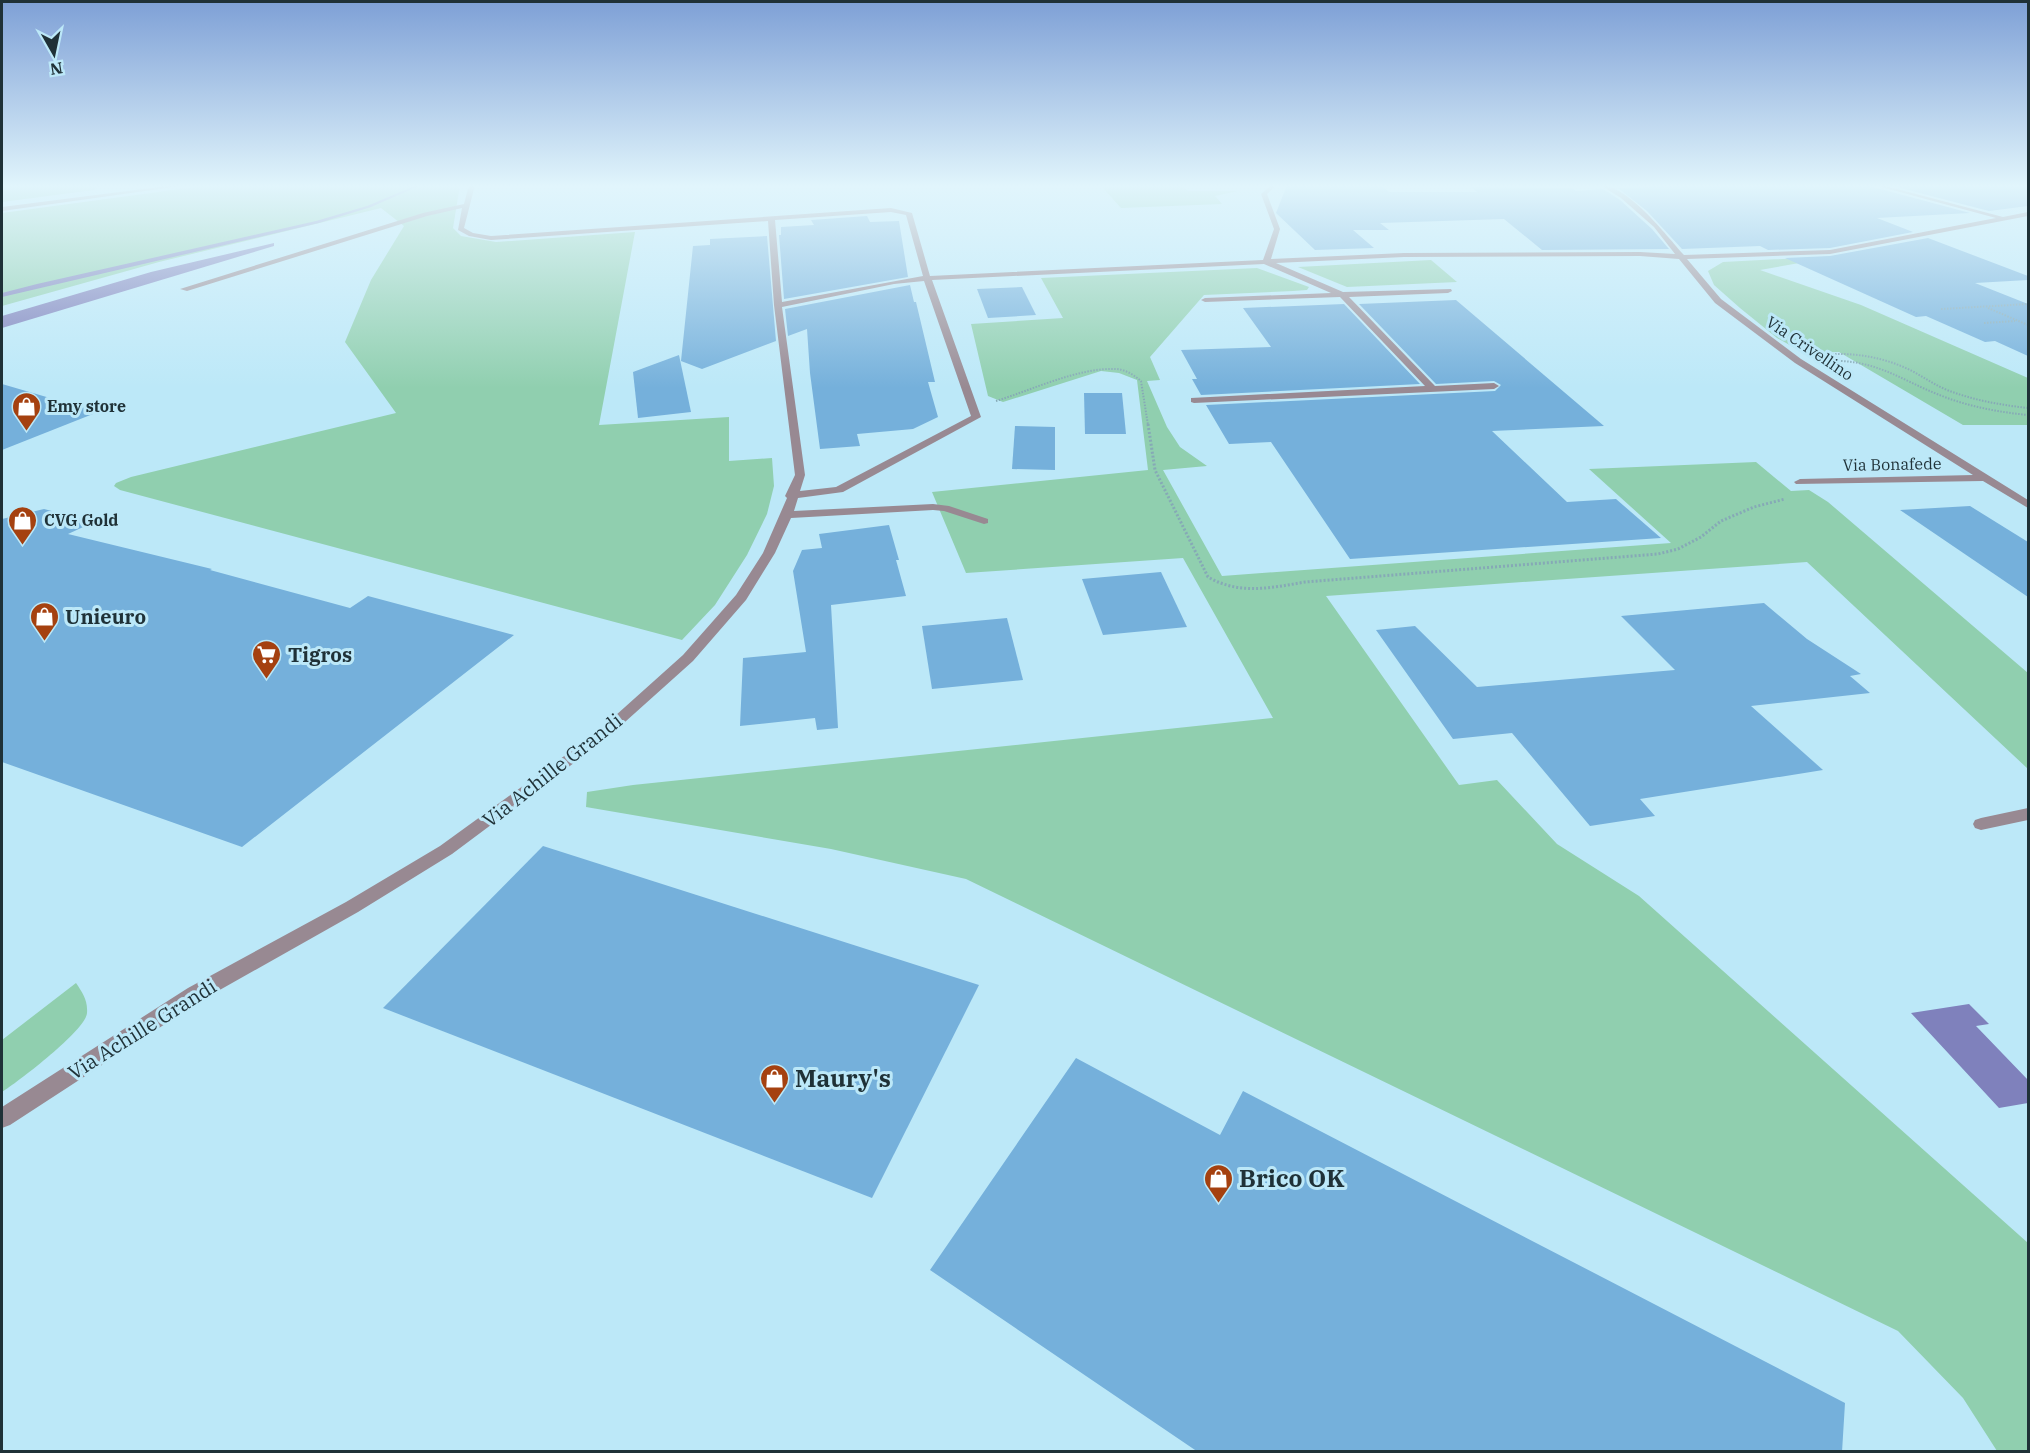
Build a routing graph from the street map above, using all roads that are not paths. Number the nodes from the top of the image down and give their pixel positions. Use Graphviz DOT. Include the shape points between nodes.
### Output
graph roads {
  1 [pos="300,253"];
  2 [pos="774,253"];
  3 [pos="920,253"];
  4 [pos="1269,253"];
  5 [pos="1680,253"];
  6 [pos="1806,253"];
  7 [pos="1684,257"];
  8 [pos="1266,262"];
  9 [pos="927,278"];
  10 [pos="184,289"];
  11 [pos="1448,291"];
  12 [pos="1342,295"];
  13 [pos="1205,300"];
  14 [pos="778,305"];
  15 [pos="1494,386"];
  16 [pos="1433,389"];
  17 [pos="1194,400"];
  18 [pos="1985,478"];
  19 [pos="1800,482"];
  20 [pos="792,496"];
  21 [pos="2028,505"];
  22 [pos="787,515"];
  23 [pos="984,522"];
  24 [pos="2028,814"];
  25 [pos="1981,825"];
  26 [pos="37,1097"];
  27 [pos="2,1118"];
  28 [pos="2,1130"];
  1 -- 10 [label="street"];
  2 -- 14 [label="street, Via Achille Grandi"];
  3 -- 9 [label="street"];
  4 -- 8 [label="street"];
  5 -- 7 [label="street, Via Crivellino"];
  6 -- 7 [label="street"];
  7 -- 8 [label="street" via="1404,255"];
  7 -- 18 [label="street, Via Crivellino" via="1718,301 1788,354"];
  8 -- 9 [label="street"];
  8 -- 12 [label="street"];
  9 -- 14 [label="street"];
  9 -- 20 [label="street" via="976,417 839,490"];
  11 -- 12 [label="street"];
  12 -- 13 [label="street"];
  12 -- 16 [label="street"];
  14 -- 20 [label="street, Via Achille Grandi" via="800,475"];
  15 -- 16 [label="street"];
  16 -- 17 [label="street"];
  18 -- 19 [label="street, Via Bonafede"];
  18 -- 21 [label="street, Via Crivellino"];
  20 -- 22 [label="street, Via Achille Grandi"];
  22 -- 23 [label="street" via="927,507 945,508"];
  22 -- 26 [label="street, Via Achille Grandi" via="741,597 688,658 601,736 446,850 195,993"];
  24 -- 25 [label="street"];
  26 -- 27 [label="street, Via Achille Grandi"];
  26 -- 28 [label="street"];
}
